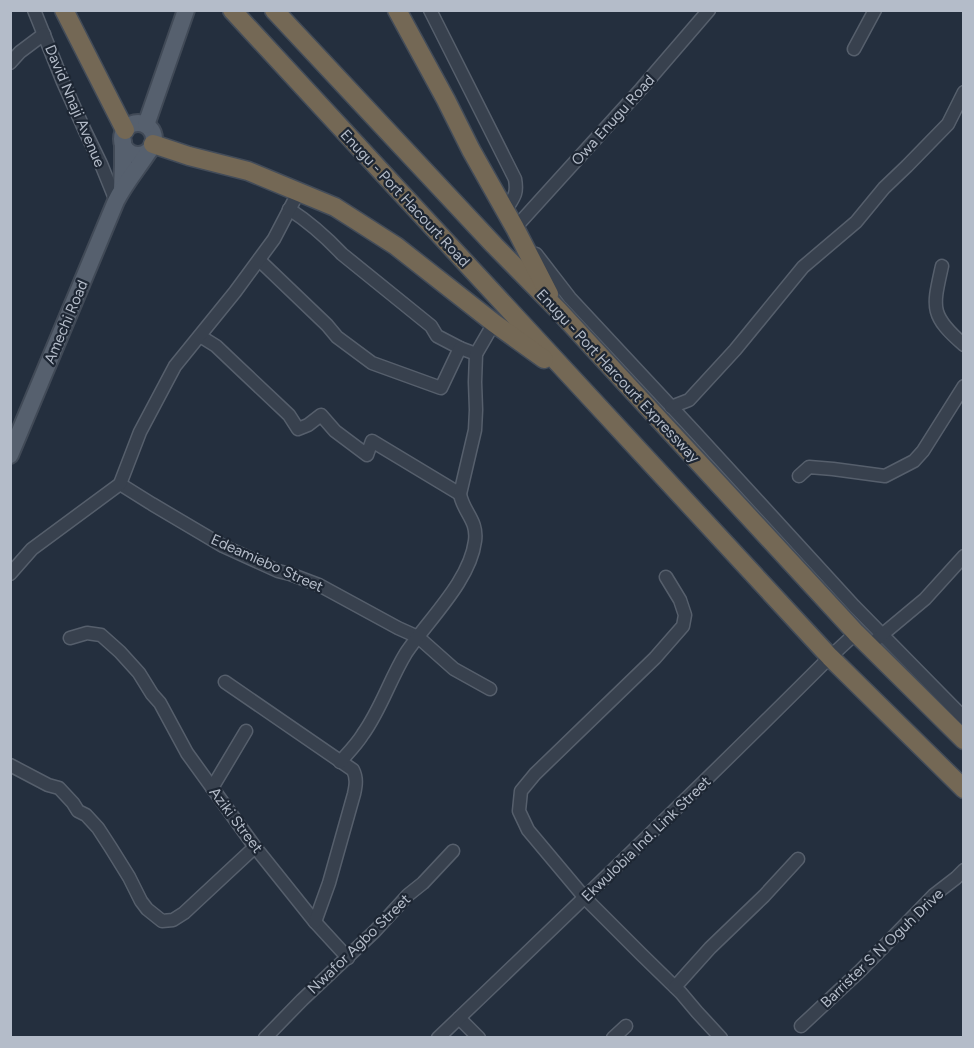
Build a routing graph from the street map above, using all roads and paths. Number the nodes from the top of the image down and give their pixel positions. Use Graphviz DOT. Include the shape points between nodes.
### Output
graph roads {
  1 [pos="34,10"];
  2 [pos="63,10"];
  3 [pos="232,10"];
  4 [pos="274,10"];
  5 [pos="397,10"];
  6 [pos="430,10"];
  7 [pos="709,10"];
  8 [pos="875,10"];
  9 [pos="186,11"];
  10 [pos="44,34"];
  11 [pos="854,49"];
  12 [pos="10,63"];
  13 [pos="963,92"];
  14 [pos="146,125"];
  15 [pos="124,136"];
  16 [pos="151,147"];
  17 [pos="299,191"];
  18 [pos="119,195"];
  19 [pos="289,209"];
  20 [pos="505,212"];
  21 [pos="515,228"];
  22 [pos="259,260"];
  23 [pos="942,266"];
  24 [pos="559,311"];
  25 [pos="494,323"];
  26 [pos="200,336"];
  27 [pos="963,345"];
  28 [pos="460,348"];
  29 [pos="476,354"];
  30 [pos="579,385"];
  31 [pos="963,386"];
  32 [pos="671,407"];
  33 [pos="10,455"];
  34 [pos="799,476"];
  35 [pos="120,484"];
  36 [pos="460,494"];
  37 [pos="963,555"];
  38 [pos="10,574"];
  39 [pos="666,577"];
  40 [pos="856,633"];
  41 [pos="418,637"];
  42 [pos="70,638"];
  43 [pos="876,640"];
  44 [pos="830,657"];
  45 [pos="225,682"];
  46 [pos="490,689"];
  47 [pos="963,718"];
  48 [pos="246,730"];
  49 [pos="963,740"];
  50 [pos="340,762"];
  51 [pos="10,765"];
  52 [pos="212,788"];
  53 [pos="963,789"];
  54 [pos="255,847"];
  55 [pos="453,851"];
  56 [pos="798,859"];
  57 [pos="963,870"];
  58 [pos="585,898"];
  59 [pos="315,922"];
  60 [pos="348,958"];
  61 [pos="675,987"];
  62 [pos="459,1018"];
  63 [pos="626,1026"];
  64 [pos="801,1026"];
  65 [pos="265,1038"];
  66 [pos="438,1038"];
  67 [pos="479,1038"];
  68 [pos="613,1038"];
  69 [pos="721,1038"];
  1 -- 10 [label="street, David Nnaji Avenue"];
  2 -- 15 [label="highway"];
  3 -- 30 [label="highway, Enugu - Port Hacourt Road"];
  4 -- 24 [label="highway, Enugu - Port Harcourt Expressway"];
  5 -- 20 [label="highway"];
  6 -- 20 [label="street" via="514,179 517,189"];
  7 -- 21 [label="street, Owa Enugu Road"];
  8 -- 11 [label="street"];
  9 -- 14 [label="main road"];
  10 -- 12 [label="street"];
  10 -- 18 [label="street, David Nnaji Avenue" via="85,131"];
  13 -- 32 [label="street" via="948,123 856,222 803,267 689,400"];
  14 -- 15 [label="main road" via="134,123"];
  14 -- 16 [label="main road" via="153,133"];
  15 -- 16 [label="main road" via="129,151 135,154"];
  15 -- 18 [label="main road"];
  16 -- 17 [label="highway" via="248,171"];
  16 -- 18 [label="main road"];
  17 -- 19 [label="street"];
  17 -- 25 [label="highway" via="335,207 396,246"];
  18 -- 33 [label="main road, Amechi Road"];
  19 -- 22 [label="street"];
  19 -- 28 [label="street" via="431,326 437,336"];
  20 -- 21 [label="highway"];
  21 -- 24 [label="highway"];
  21 -- 32 [label="street" via="570,298"];
  22 -- 26 [label="street"];
  22 -- 28 [label="street" via="337,337 372,363 441,388"];
  23 -- 27 [label="street" via="936,308 943,325"];
  24 -- 40 [label="highway, Enugu - Port Harcourt Expressway"];
  25 -- 29 [label="street"];
  25 -- 30 [label="highway"];
  26 -- 35 [label="street" via="165,383"];
  26 -- 36 [label="street" via="236,364 289,415 298,429 321,415 367,455 372,441"];
  28 -- 29 [label="street"];
  29 -- 36 [label="street" via="475,430"];
  30 -- 44 [label="highway"];
  31 -- 34 [label="street" via="914,461 885,476 809,467"];
  32 -- 43 [label="street" via="854,606"];
  35 -- 38 [label="street" via="32,549"];
  35 -- 41 [label="street, Edeamiebo Street" via="223,546 320,585"];
  36 -- 41 [label="street" via="472,520 475,544 461,578"];
  37 -- 43 [label="street" via="925,599"];
  39 -- 58 [label="street" via="680,600 685,615 683,626 521,791 519,811 528,830"];
  40 -- 43 [label="highway, Enugu - Port Harcourt Expressway"];
  40 -- 44 [label="street, Ekwulobia Ind. Link Street"];
  41 -- 46 [label="street, Edeamiebo Street" via="454,669"];
  41 -- 50 [label="street" via="364,733"];
  42 -- 52 [label="street, Aziki Street" via="87,633 101,635 120,652 160,703 187,753"];
  43 -- 47 [label="street"];
  43 -- 49 [label="highway, Enugu - Port Harcourt Expressway"];
  44 -- 53 [label="highway"];
  44 -- 58 [label="street, Ekwulobia Ind. Link Street"];
  45 -- 50 [label="street"];
  48 -- 52 [label="street"];
  50 -- 59 [label="street" via="353,770 357,780"];
  51 -- 54 [label="street" via="59,788 86,815 105,838 141,901 162,921 184,913"];
  52 -- 54 [label="street, Aziki Street"];
  54 -- 59 [label="street, Aziki Street"];
  55 -- 60 [label="street, Nwafor Agbo Street"];
  56 -- 61 [label="street"];
  57 -- 64 [label="street, Barrister S N Oguh Drive"];
  58 -- 61 [label="street"];
  58 -- 62 [label="street, Ekwulobia Ind. Link Street"];
  59 -- 60 [label="street, Aziki Street"];
  60 -- 65 [label="street, Nwafor Agbo Street"];
  61 -- 69 [label="street"];
  62 -- 66 [label="street, Ekwulobia Ind. Link Street"];
  62 -- 67 [label="street"];
  63 -- 68 [label="street"];
}
